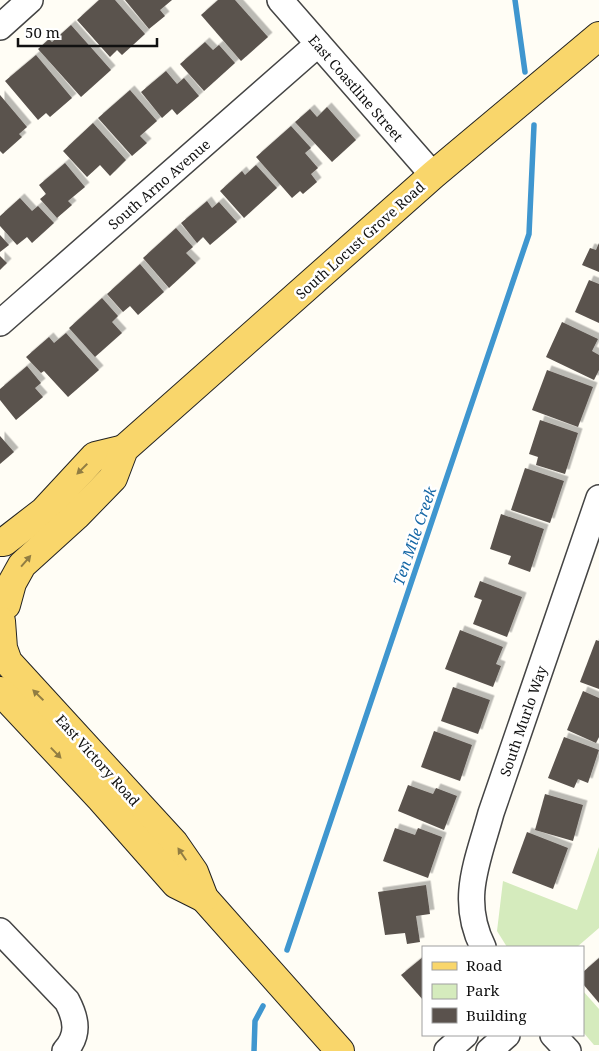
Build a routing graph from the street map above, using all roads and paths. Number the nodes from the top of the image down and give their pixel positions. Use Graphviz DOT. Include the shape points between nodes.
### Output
graph roads {
  1 [pos="30,0"];
  2 [pos="280,0"];
  3 [pos="0,26"];
  4 [pos="599,36"];
  5 [pos="318,44"];
  6 [pos="433,176"];
  7 [pos="0,323"];
  8 [pos="124,449"];
  9 [pos="599,498"];
  10 [pos="0,542"];
  11 [pos="0,570"];
  12 [pos="2,616"];
  13 [pos="0,691"];
  14 [pos="204,898"];
  15 [pos="0,931"];
  16 [pos="483,946"];
  17 [pos="464,1036"];
  18 [pos="506,1036"];
  19 [pos="554,1036"];
  20 [pos="64,1051"];
  21 [pos="340,1051"];
  22 [pos="447,1051"];
  23 [pos="489,1051"];
  24 [pos="568,1051"];
  1 -- 3 [label="street"];
  2 -- 5 [label="street, East Coastline Street"];
  4 -- 6 [label="main road, South Locust Grove Road"];
  5 -- 6 [label="street, East Coastline Street"];
  5 -- 7 [label="street, South Arno Avenue"];
  6 -- 8 [label="main road, South Locust Grove Road"];
  8 -- 10 [label="main road, South Locust Grove Road, one-way" via="95,456 44,511"];
  12 -- 8 [label="main road, South Locust Grove Road, one-way" via="12,583 22,565 113,478"];
  9 -- 16 [label="street, South Murlo Way" via="492,813 470,890 474,928"];
  11 -- 12 [label="main road, East Victory Road" via="6,588"];
  14 -- 12 [label="main road, East Victory Road, one-way" via="194,872 174,843 8,662 3,648"];
  13 -- 14 [label="main road, East Victory Road, one-way" via="176,884"];
  14 -- 21 [label="main road, East Victory Road"];
  15 -- 20 [label="street" via="67,1002 73,1013 76,1028 71,1043"];
  17 -- 22 [label="street"];
  18 -- 23 [label="street"];
  19 -- 24 [label="street"];
}
